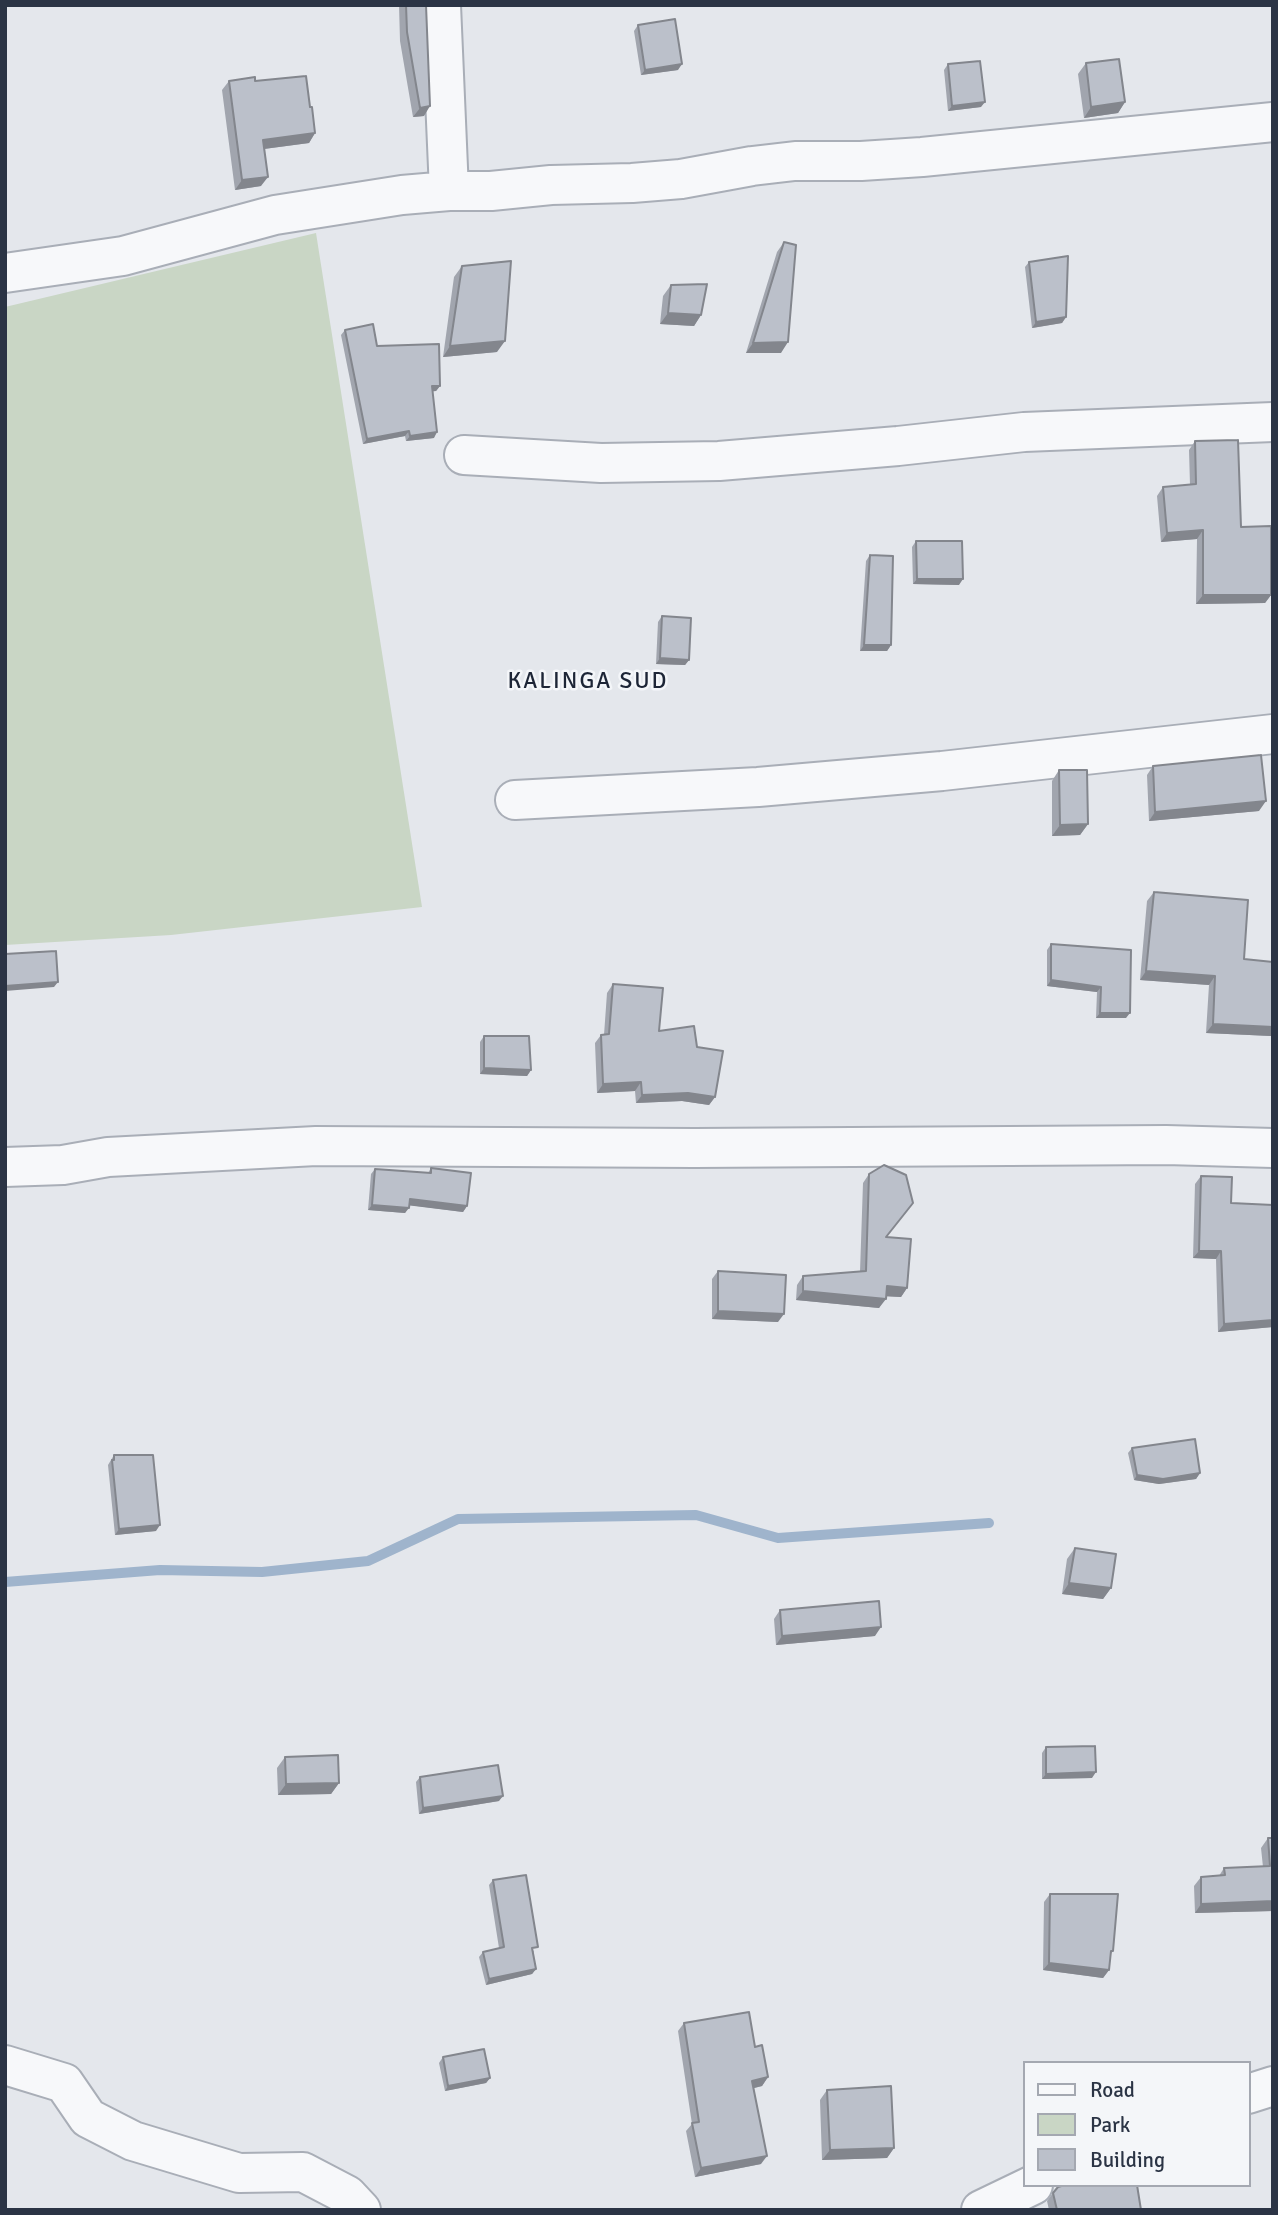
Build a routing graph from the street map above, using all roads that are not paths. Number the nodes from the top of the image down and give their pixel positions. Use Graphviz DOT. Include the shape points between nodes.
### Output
graph roads {
  1 [pos="441,5"];
  2 [pos="1273,122"];
  3 [pos="449,191"];
  4 [pos="5,273"];
  5 [pos="1273,422"];
  6 [pos="464,455"];
  7 [pos="1273,734"];
  8 [pos="515,800"];
  9 [pos="1273,1148"];
  10 [pos="5,1167"];
  11 [pos="5,2065"];
  12 [pos="1273,2086"];
  13 [pos="1250,2093"];
  14 [pos="1030,2187"];
  15 [pos="361,2210"];
  16 [pos="981,2210"];
  1 -- 3 [label="street"];
  2 -- 3 [label="street" via="861,162 795,161 681,179"];
  3 -- 4 [label="street" via="275,215 123,256"];
  5 -- 6 [label="street" via="1024,432 719,461 601,463"];
  7 -- 8 [label="street" via="758,787"];
  9 -- 10 [label="street" via="316,1146"];
  11 -- 15 [label="street" via="64,2083 88,2118 133,2141 239,2174 303,2172 347,2195"];
  12 -- 13 [label="street"];
  14 -- 16 [label="street"];
}
